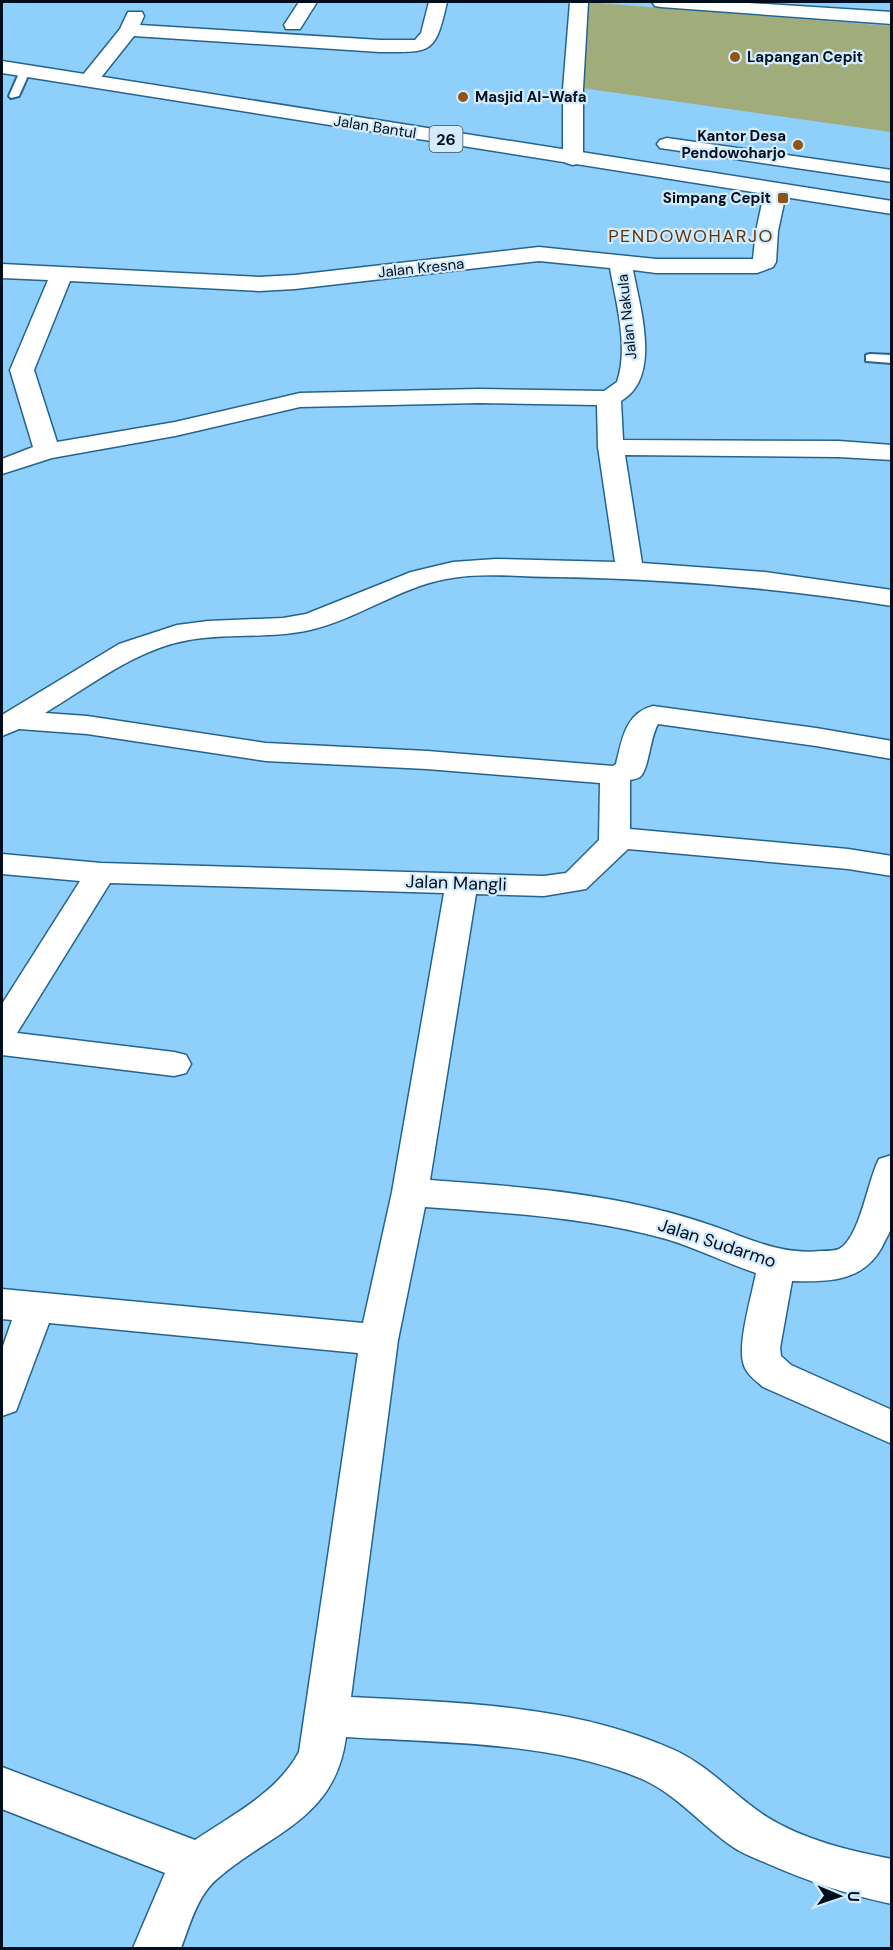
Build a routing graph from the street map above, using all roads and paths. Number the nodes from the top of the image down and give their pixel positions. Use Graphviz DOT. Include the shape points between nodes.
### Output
graph roads {
  1 [pos="308,2"];
  2 [pos="438,2"];
  3 [pos="579,2"];
  4 [pos="661,2"];
  5 [pos="681,2"];
  6 [pos="826,7"];
  7 [pos="891,18"];
  8 [pos="293,26"];
  9 [pos="2,67"];
  10 [pos="26,71"];
  11 [pos="88,81"];
  12 [pos="14,96"];
  13 [pos="667,144"];
  14 [pos="573,159"];
  15 [pos="891,176"];
  16 [pos="776,189"];
  17 [pos="891,208"];
  18 [pos="620,261"];
  19 [pos="2,271"];
  20 [pos="62,273"];
  21 [pos="870,358"];
  22 [pos="891,359"];
  23 [pos="12,370"];
  24 [pos="609,398"];
  25 [pos="611,447"];
  26 [pos="47,451"];
  27 [pos="891,453"];
  28 [pos="2,467"];
  29 [pos="630,570"];
  30 [pos="891,598"];
  31 [pos="7,724"];
  32 [pos="891,750"];
  33 [pos="615,775"];
  34 [pos="614,843"];
  35 [pos="2,864"];
  36 [pos="891,866"];
  37 [pos="101,873"];
  38 [pos="462,883"];
  39 [pos="2,1030"];
  40 [pos="2,1043"];
  41 [pos="174,1064"];
  42 [pos="891,1168"];
  43 [pos="410,1192"];
  44 [pos="879,1242"];
  45 [pos="776,1265"];
  46 [pos="19,1306"];
  47 [pos="379,1340"];
  48 [pos="2,1400"];
  49 [pos="891,1428"];
  50 [pos="328,1716"];
  51 [pos="2,1788"];
  52 [pos="199,1864"];
  53 [pos="891,1882"];
  54 [pos="157,1948"];
  1 -- 8 [label="street"];
  2 -- 11 [label="street" via="430,34 419,46 380,46 132,23"];
  3 -- 14 [label="street"];
  4 -- 5 [label="street"];
  5 -- 6 [label="street"];
  6 -- 7 [label="street"];
  9 -- 10 [label="street, Jalan Bantul / 26"];
  10 -- 11 [label="street, Jalan Bantul / 26"];
  10 -- 12 [label="lane"];
  11 -- 14 [label="street, Jalan Bantul / 26"];
  13 -- 15 [label="street"];
  14 -- 16 [label="street, Jalan Bantul / 26"];
  16 -- 17 [label="street, Jalan Bantul / 26"];
  16 -- 18 [label="street, Jalan Kresna" via="762,266 692,267"];
  18 -- 20 [label="street, Jalan Kresna" via="539,254 259,284"];
  18 -- 24 [label="street, Jalan Nakula" via="633,346 632,374 628,383"];
  19 -- 20 [label="street, Jalan Kresna"];
  20 -- 23 [label="street"];
  21 -- 22 [label="lane"];
  23 -- 26 [label="street"];
  24 -- 25 [label="street"];
  24 -- 26 [label="street" via="300,400 175,429"];
  25 -- 27 [label="street"];
  25 -- 29 [label="street"];
  26 -- 28 [label="street"];
  29 -- 30 [label="street" via="753,580"];
  29 -- 31 [label="street" via="477,568 440,572 293,625 206,629 168,636 129,650"];
  31 -- 33 [label="street" via="87,725 266,752"];
  32 -- 33 [label="street" via="653,715 645,717 641,724 629,770"];
  33 -- 34 [label="street"];
  34 -- 36 [label="street" via="627,839 656,840"];
  34 -- 38 [label="street, Jalan Mangli" via="576,882"];
  35 -- 37 [label="street, Jalan Mangli"];
  37 -- 38 [label="street, Jalan Mangli"];
  37 -- 39 [label="street"];
  38 -- 43 [label="street"];
  40 -- 41 [label="street"];
  42 -- 44 [label="street, Jalan Sudarmo"];
  43 -- 45 [label="street, Jalan Sudarmo" via="600,1211 681,1229"];
  43 -- 47 [label="street"];
  44 -- 45 [label="street, Jalan Sudarmo" via="849,1261 812,1268"];
  45 -- 49 [label="street" via="761,1348 762,1364 777,1376"];
  46 -- 47 [label="street"];
  46 -- 48 [label="street"];
  47 -- 50 [label="street"];
  50 -- 52 [label="street" via="321,1756 305,1786 286,1804"];
  50 -- 53 [label="street" via="545,1733 602,1744 657,1764 700,1789 751,1833 801,1856"];
  51 -- 52 [label="street"];
  52 -- 54 [label="street" via="173,1906"];
}
